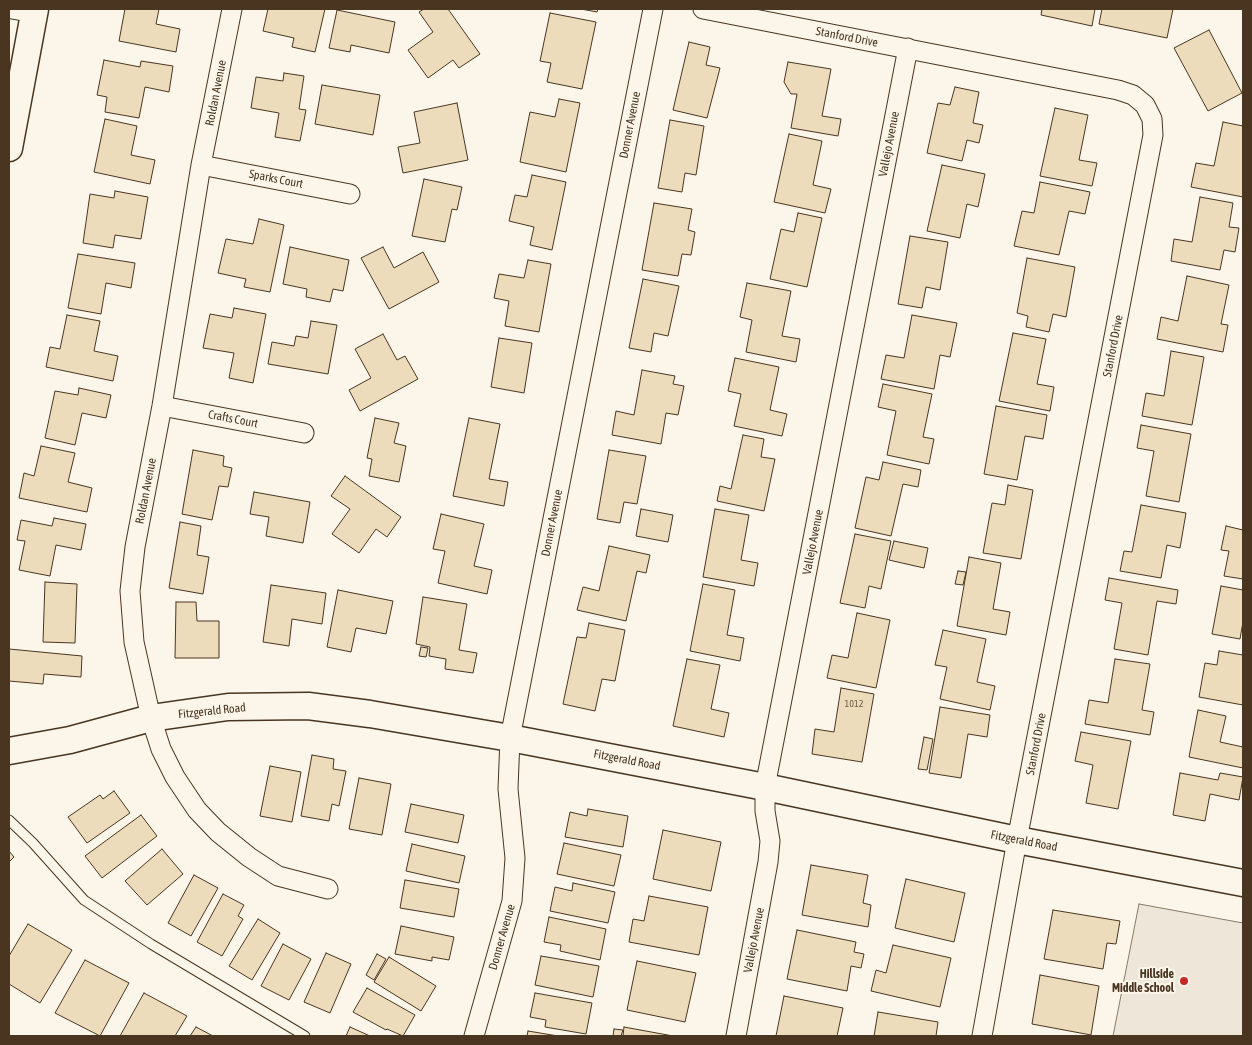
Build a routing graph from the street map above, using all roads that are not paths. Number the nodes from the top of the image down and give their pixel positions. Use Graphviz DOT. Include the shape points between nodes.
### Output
graph roads {
  1 [pos="232,9"];
  2 [pos="653,9"];
  3 [pos="703,9"];
  4 [pos="27,10"];
  5 [pos="908,48"];
  6 [pos="9,148"];
  7 [pos="202,165"];
  8 [pos="350,194"];
  9 [pos="162,406"];
  10 [pos="304,433"];
  11 [pos="151,718"];
  12 [pos="510,738"];
  13 [pos="9,751"];
  14 [pos="765,787"];
  15 [pos="9,820"];
  16 [pos="1017,840"];
  17 [pos="1243,883"];
  18 [pos="328,889"];
  19 [pos="305,1036"];
  20 [pos="474,1036"];
  21 [pos="736,1036"];
  22 [pos="982,1036"];
  1 -- 7 [label="street, Roldan Avenue"];
  2 -- 12 [label="street, Donner Avenue"];
  3 -- 5 [label="street, Stanford Drive"];
  4 -- 6 [label="main road"];
  5 -- 14 [label="street, Vallejo Avenue"];
  5 -- 16 [label="street, Stanford Drive" via="1118,90 1133,95 1145,105 1152,119 1153,134"];
  7 -- 8 [label="street, Sparks Court"];
  7 -- 9 [label="street, Roldan Avenue"];
  9 -- 10 [label="street, Crafts Court"];
  9 -- 11 [label="street, Roldan Avenue" via="135,547 130,591 134,642"];
  11 -- 12 [label="main road, Fitzgerald Road" via="228,707 308,706"];
  11 -- 13 [label="main road, Fitzgerald Road" via="70,740"];
  11 -- 18 [label="street, Roldan Avenue" via="174,777 197,810 218,832 278,876"];
  12 -- 14 [label="main road, Fitzgerald Road"];
  12 -- 20 [label="street, Donner Avenue" via="508,789 515,858 512,901"];
  14 -- 16 [label="main road, Fitzgerald Road"];
  14 -- 21 [label="street, Vallejo Avenue" via="770,840 768,862"];
  15 -- 19 [label="lane" via="84,900 150,944"];
  16 -- 17 [label="main road, Fitzgerald Road"];
  16 -- 22 [label="street, Stanford Drive"];
}
